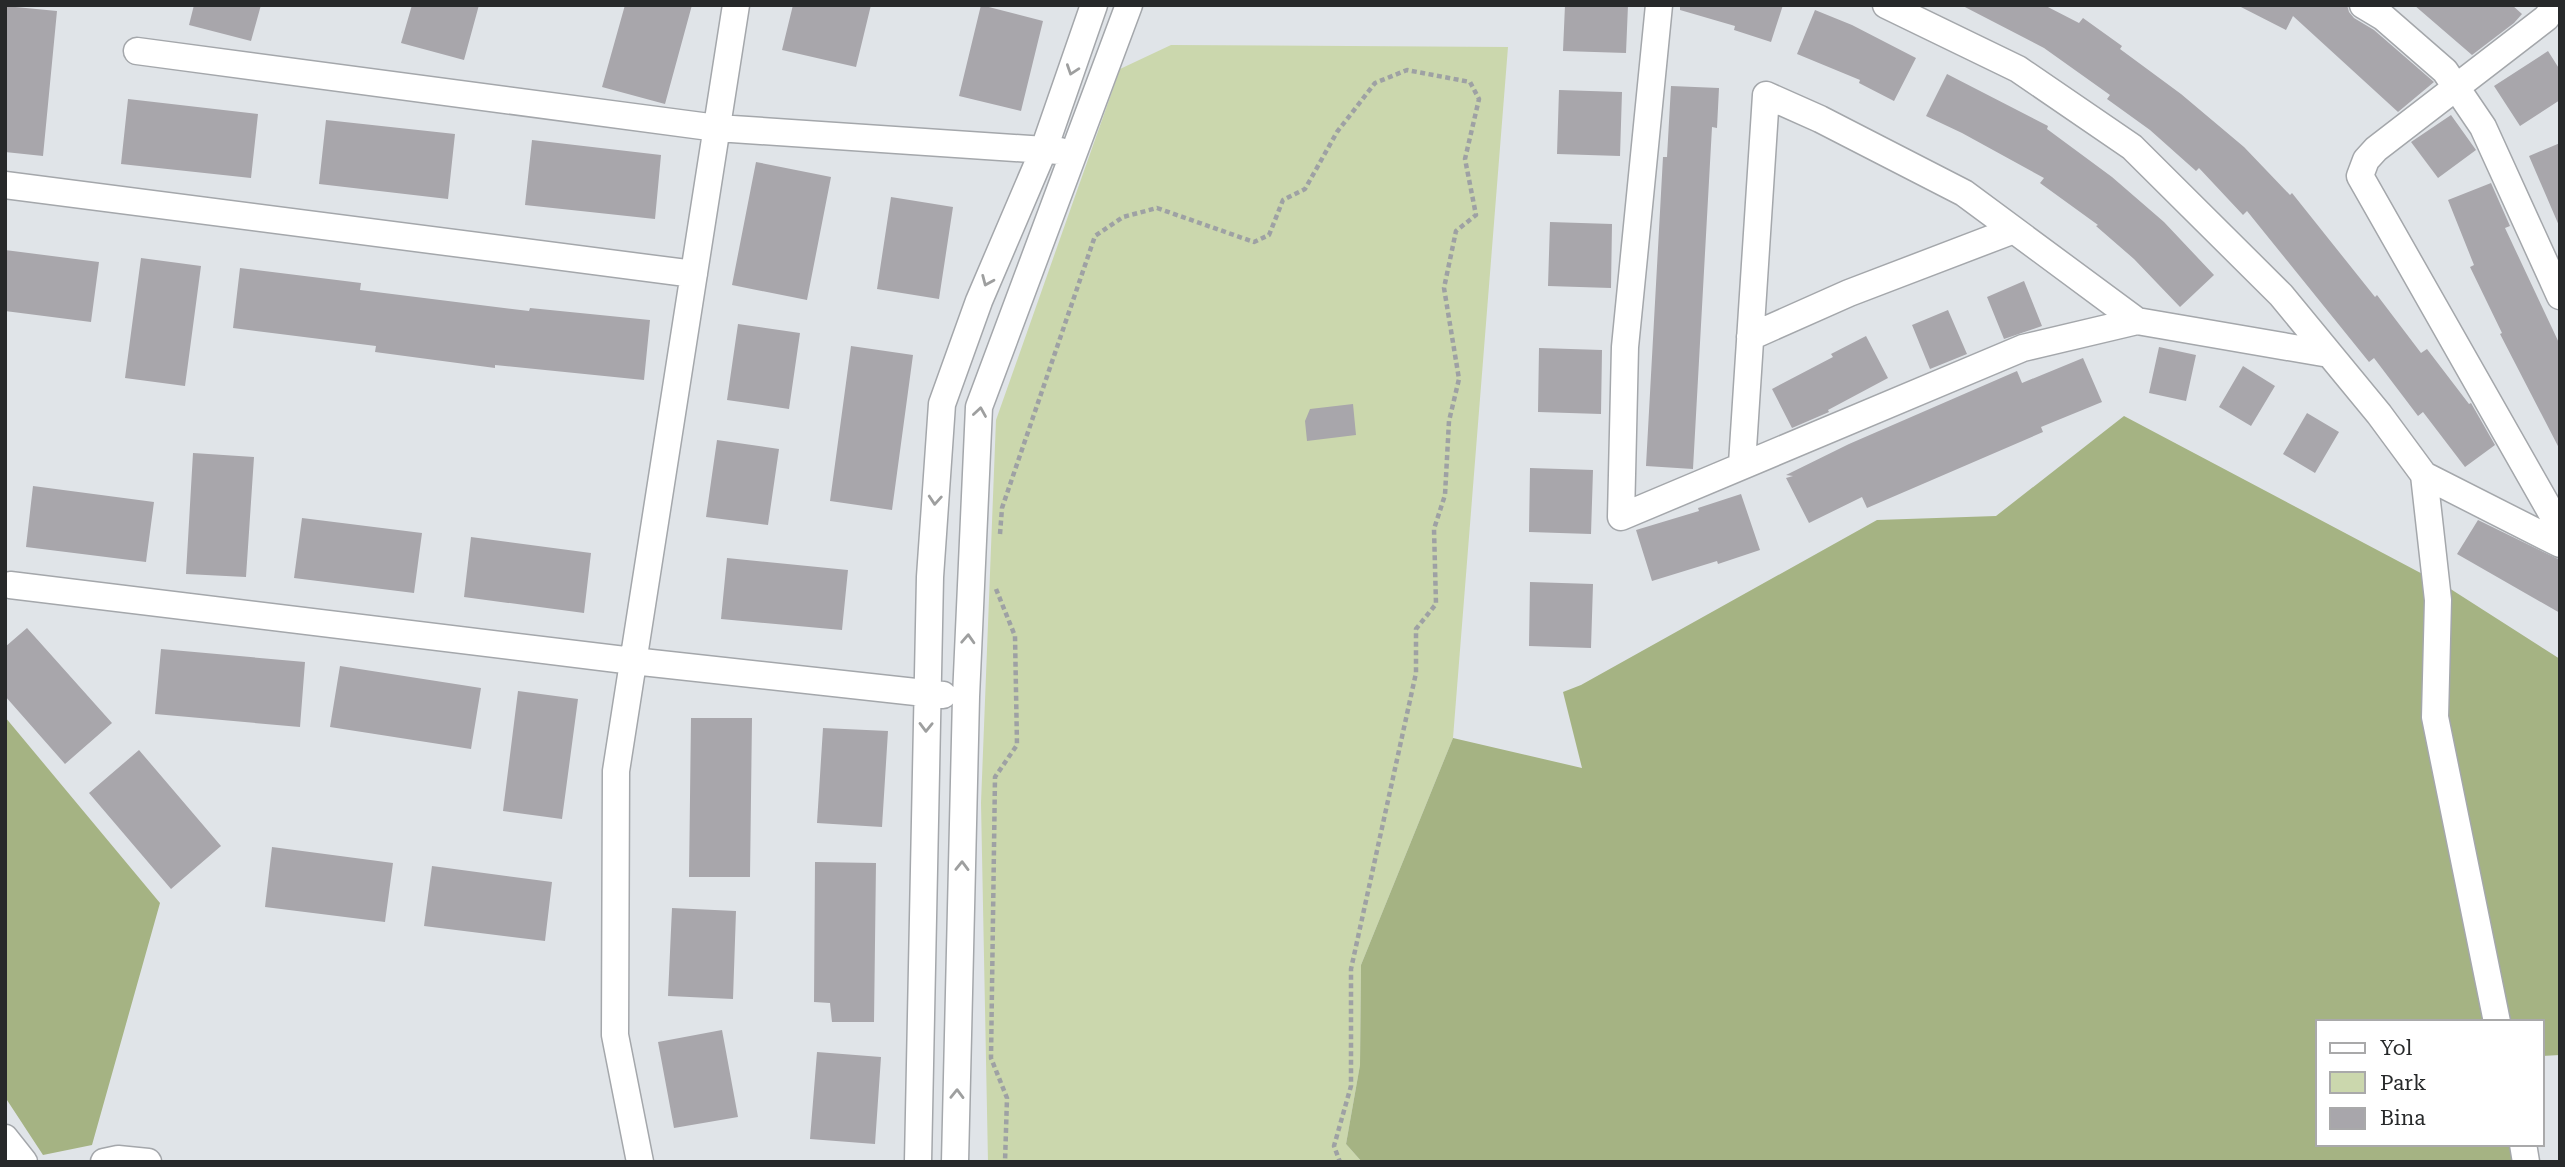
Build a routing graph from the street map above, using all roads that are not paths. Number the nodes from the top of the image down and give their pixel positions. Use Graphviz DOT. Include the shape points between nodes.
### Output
graph roads {
  1 [pos="736,5"];
  2 [pos="1094,5"];
  3 [pos="1129,5"];
  4 [pos="1658,5"];
  5 [pos="1886,5"];
  6 [pos="2363,5"];
  7 [pos="2556,5"];
  8 [pos="137,51"];
  9 [pos="2457,88"];
  10 [pos="717,128"];
  11 [pos="1044,149"];
  12 [pos="1074,153"];
  13 [pos="5,185"];
  14 [pos="2014,230"];
  15 [pos="694,274"];
  16 [pos="2560,296"];
  17 [pos="2137,321"];
  18 [pos="1750,337"];
  19 [pos="2329,354"];
  20 [pos="1742,464"];
  21 [pos="2424,475"];
  22 [pos="2560,528"];
  23 [pos="2560,544"];
  24 [pos="10,585"];
  25 [pos="633,661"];
  26 [pos="927,694"];
  27 [pos="966,697"];
  28 [pos="2497,1020"];
  29 [pos="5,1138"];
  30 [pos="24,1162"];
  31 [pos="104,1162"];
  32 [pos="148,1162"];
  33 [pos="640,1162"];
  34 [pos="918,1162"];
  35 [pos="955,1162"];
  1 -- 10 [label="street"];
  2 -- 11 [label="street, one-way"];
  3 -- 12 [label="street"];
  4 -- 20 [label="street" via="1625,347 1621,517"];
  5 -- 19 [label="street" via="2018,69 2132,146 2281,295"];
  6 -- 9 [label="street" via="2445,71"];
  7 -- 9 [label="street" via="2546,18"];
  8 -- 10 [label="street"];
  9 -- 16 [label="street" via="2483,127"];
  9 -- 22 [label="street" via="2376,149 2360,176"];
  10 -- 11 [label="street"];
  10 -- 15 [label="street"];
  11 -- 12 [label="street"];
  11 -- 26 [label="street, one-way" via="979,301 942,404"];
  27 -- 12 [label="street, one-way" via="979,407"];
  13 -- 15 [label="street"];
  14 -- 17 [label="street"];
  14 -- 18 [label="street" via="1849,293"];
  14 -- 18 [label="street" via="1964,193 1766,95"];
  15 -- 25 [label="street"];
  17 -- 19 [label="street"];
  17 -- 20 [label="street" via="2023,348"];
  18 -- 20 [label="street"];
  19 -- 21 [label="street"];
  21 -- 23 [label="street"];
  21 -- 28 [label="street" via="2438,600 2435,717"];
  24 -- 25 [label="street"];
  25 -- 26 [label="street"];
  25 -- 33 [label="street" via="616,772 615,1035"];
  26 -- 27 [label="street"];
  26 -- 34 [label="street, one-way"];
  35 -- 27 [label="street, one-way"];
  29 -- 30 [label="street"];
  31 -- 32 [label="street"];
}
